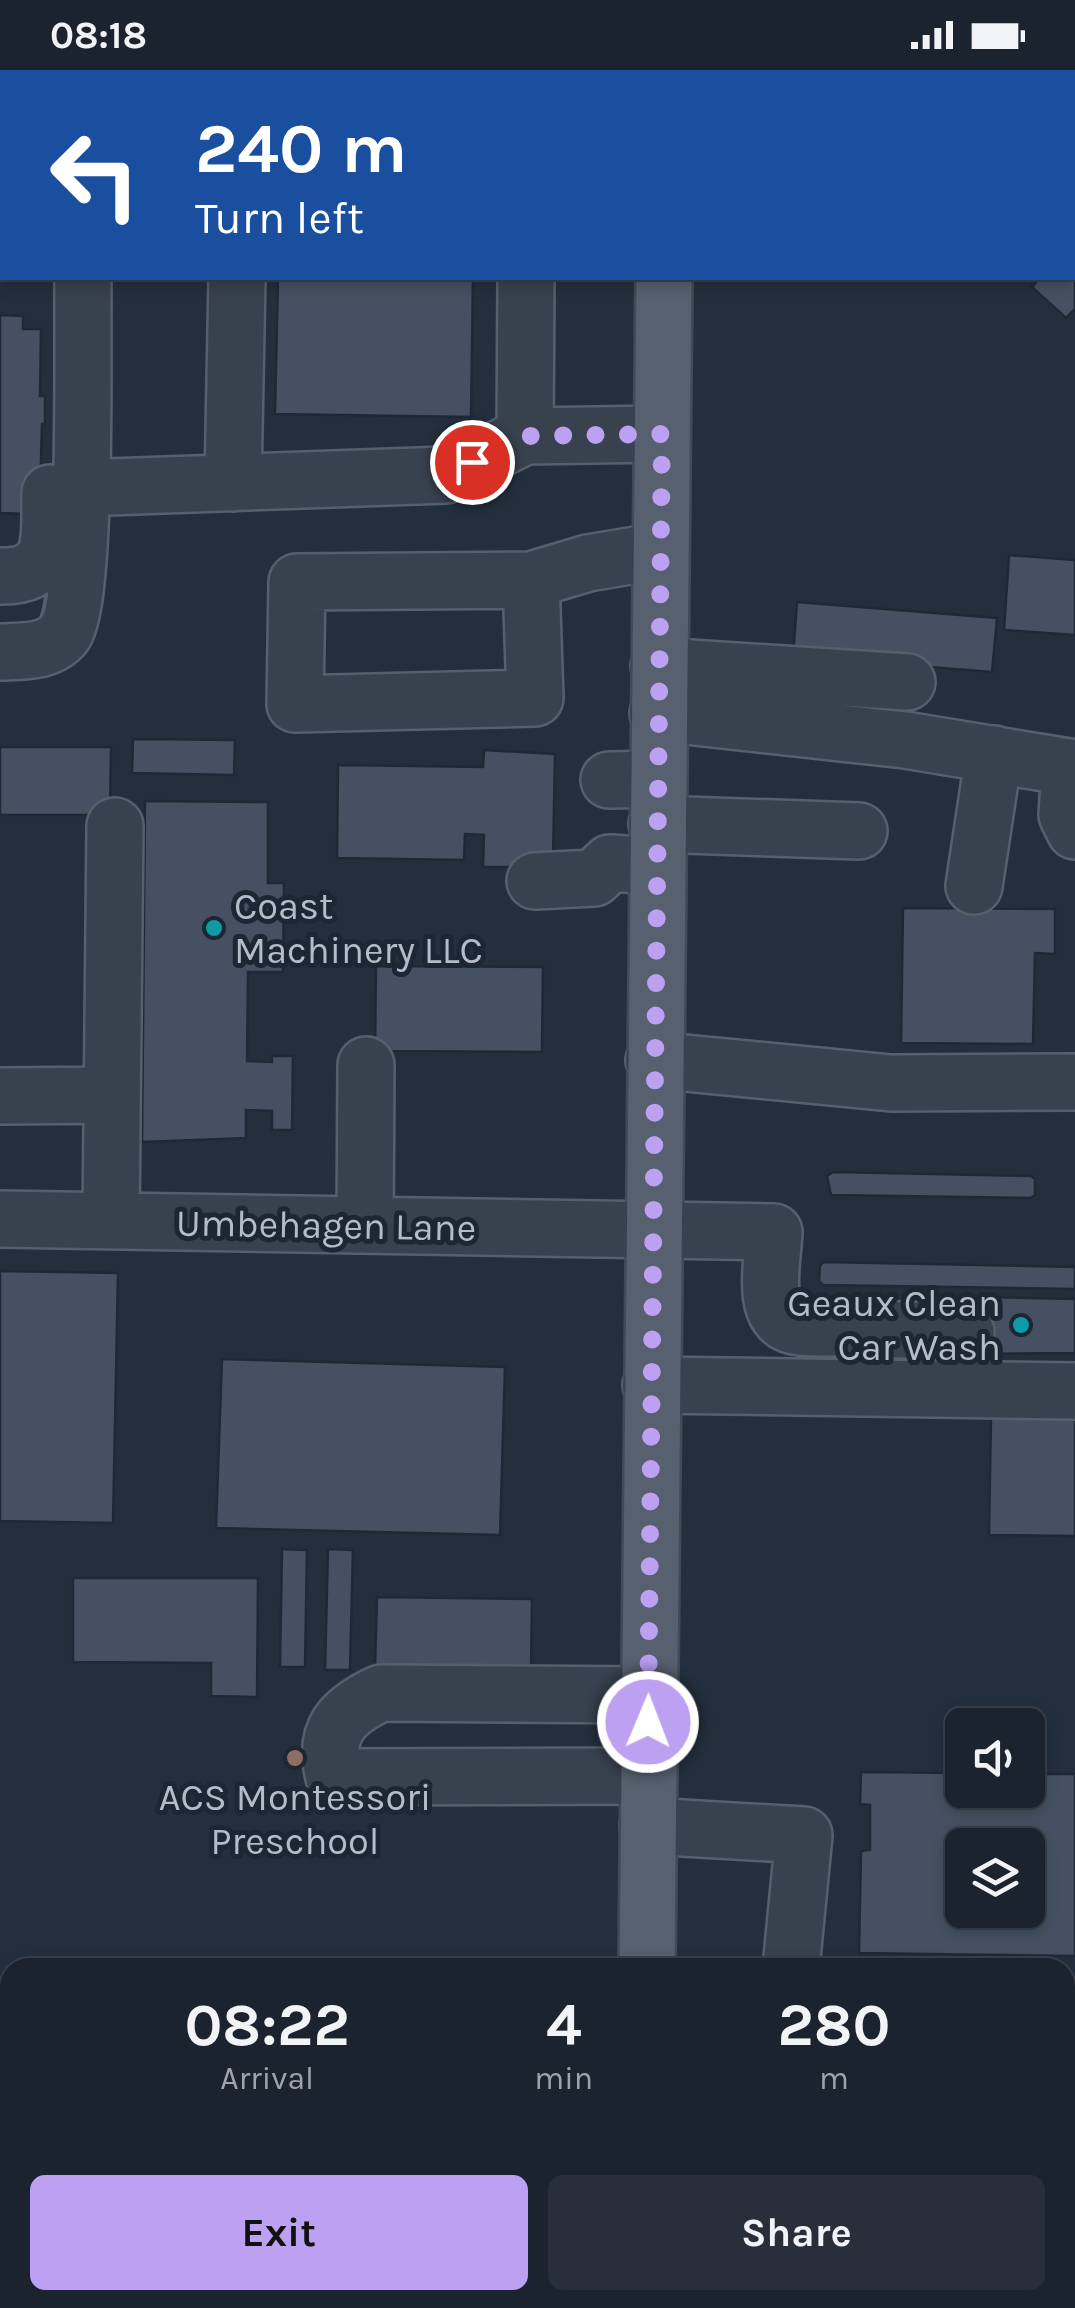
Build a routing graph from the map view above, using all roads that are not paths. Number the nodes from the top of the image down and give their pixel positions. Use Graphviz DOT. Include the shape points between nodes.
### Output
graph roads {
  1 [pos="79,280"];
  2 [pos="80,280"];
  3 [pos="237,280"];
  4 [pos="526,280"];
  5 [pos="664,280"];
  6 [pos="662,434"];
  7 [pos="525,436"];
  8 [pos="233,483"];
  9 [pos="81,488"];
  10 [pos="660,551"];
  11 [pos="0,576"];
  12 [pos="531,580"];
  13 [pos="0,652"];
  14 [pos="908,682"];
  15 [pos="658,690"];
  16 [pos="994,754"];
  17 [pos="1073,767"];
  18 [pos="645,812"];
  19 [pos="115,826"];
  20 [pos="858,831"];
  21 [pos="1075,831"];
  22 [pos="535,881"];
  23 [pos="974,886"];
  24 [pos="654,1060"];
  25 [pos="366,1065"];
  26 [pos="1075,1082"];
  27 [pos="112,1095"];
  28 [pos="0,1096"];
  29 [pos="0,1218"];
  30 [pos="111,1220"];
  31 [pos="365,1225"];
  32 [pos="652,1231"];
  33 [pos="966,1332"];
  34 [pos="651,1385"];
  35 [pos="1075,1392"];
  36 [pos="648,1695"];
  37 [pos="648,1801"];
  38 [pos="647,1958"];
  39 [pos="792,1958"];
  1 -- 11 [label="street" via="54,352 46,555 28,574"];
  2 -- 9 [label="street"];
  3 -- 8 [label="street"];
  4 -- 7 [label="street"];
  5 -- 6 [label="main road"];
  6 -- 7 [label="street"];
  6 -- 10 [label="main road"];
  7 -- 8 [label="street" via="446,476"];
  8 -- 9 [label="street"];
  9 -- 13 [label="street" via="70,623 50,645"];
  10 -- 12 [label="street"];
  10 -- 15 [label="main road"];
  12 -- 12 [label="street" via="297,582 295,704 534,698"];
  14 -- 15 [label="street"];
  15 -- 16 [label="street"];
  15 -- 18 [label="main road"];
  16 -- 17 [label="street"];
  16 -- 23 [label="street"];
  17 -- 21 [label="street" via="1067,816"];
  18 -- 20 [label="street"];
  18 -- 22 [label="street" via="594,878"];
  18 -- 24 [label="main road"];
  19 -- 27 [label="street"];
  24 -- 26 [label="street" via="891,1083"];
  24 -- 32 [label="main road"];
  25 -- 31 [label="street"];
  27 -- 28 [label="street"];
  27 -- 30 [label="street"];
  29 -- 30 [label="street, Umbehagen Lane"];
  30 -- 31 [label="street, Umbehagen Lane"];
  31 -- 32 [label="street, Umbehagen Lane"];
  32 -- 33 [label="street, Umbehagen Lane" via="774,1232 771,1306 792,1326"];
  32 -- 34 [label="main road"];
  34 -- 35 [label="street"];
  34 -- 36 [label="main road"];
  36 -- 37 [label="main road"];
  36 -- 37 [label="street" via="381,1692 352,1706 328,1750 334,1777"];
  37 -- 38 [label="main road"];
  37 -- 39 [label="street" via="804,1835"];
}
